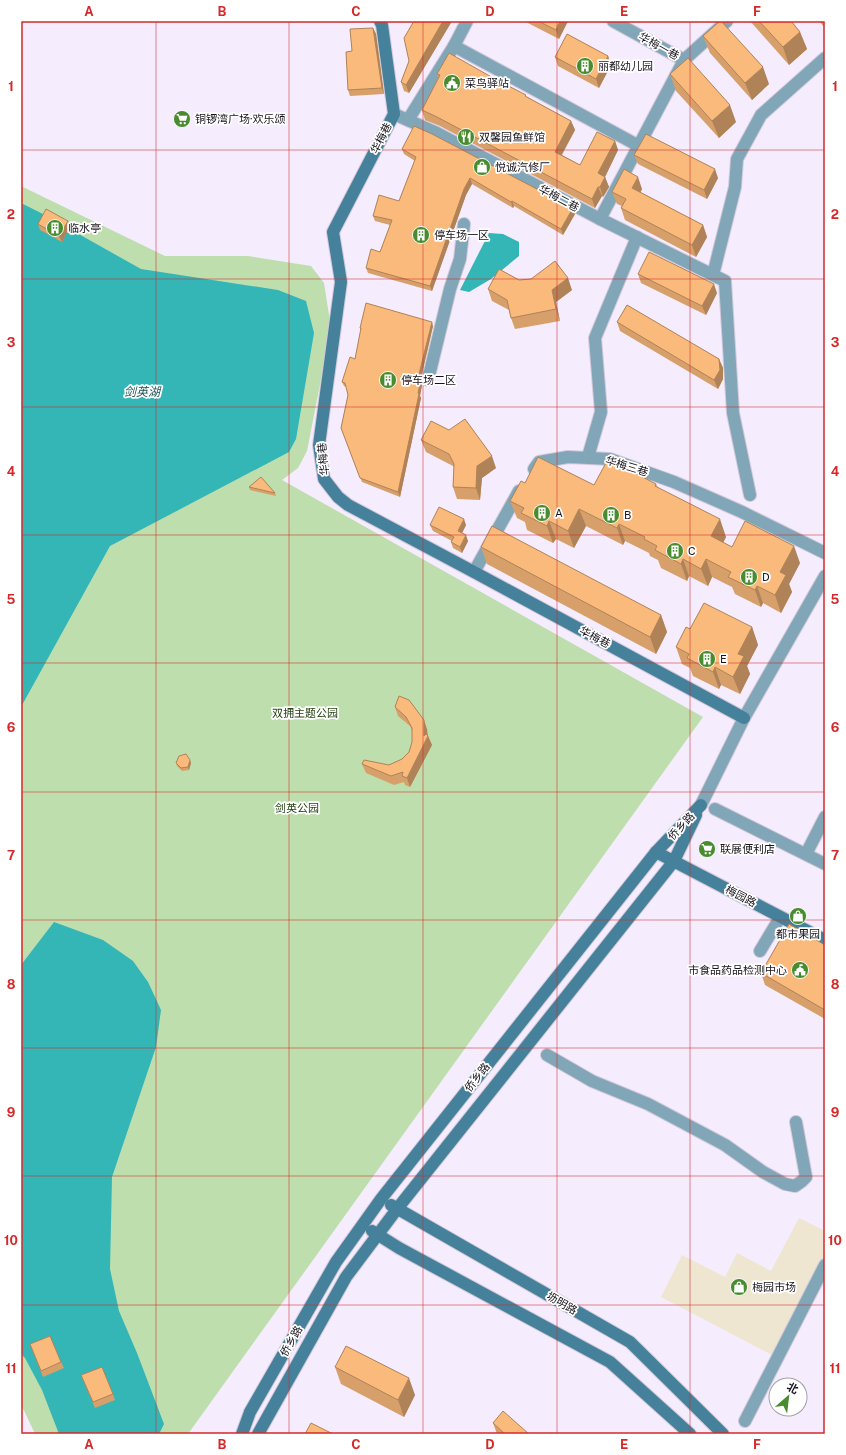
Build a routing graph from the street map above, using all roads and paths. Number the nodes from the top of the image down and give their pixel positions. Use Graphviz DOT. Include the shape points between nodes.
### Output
graph roads {
  1 [pos="380,21"];
  2 [pos="467,21"];
  3 [pos="612,21"];
  4 [pos="727,21"];
  5 [pos="454,46"];
  6 [pos="825,58"];
  7 [pos="684,60"];
  8 [pos="394,114"];
  9 [pos="408,120"];
  10 [pos="639,146"];
  11 [pos="600,219"];
  12 [pos="464,224"];
  13 [pos="637,237"];
  14 [pos="713,275"];
  15 [pos="428,380"];
  16 [pos="588,457"];
  17 [pos="750,495"];
  18 [pos="825,553"];
  19 [pos="474,572"];
  20 [pos="825,576"];
  21 [pos="744,718"];
  22 [pos="701,805"];
  23 [pos="714,809"];
  24 [pos="825,817"];
  25 [pos="656,852"];
  26 [pos="806,854"];
  27 [pos="674,861"];
  28 [pos="825,864"];
  29 [pos="778,921"];
  30 [pos="825,940"];
  31 [pos="760,951"];
  32 [pos="547,1055"];
  33 [pos="796,1122"];
  34 [pos="380,1199"];
  35 [pos="397,1209"];
  36 [pos="363,1225"];
  37 [pos="378,1234"];
  38 [pos="825,1265"];
  39 [pos="814,1286"];
  40 [pos="825,1292"];
  41 [pos="745,1421"];
  42 [pos="242,1434"];
  43 [pos="258,1434"];
  44 [pos="690,1434"];
  45 [pos="723,1434"];
  1 -- 8 [label="street, 华梅巷"];
  2 -- 5 [label="street"];
  3 -- 7 [label="street, 华梅一巷"];
  4 -- 7 [label="street"];
  5 -- 9 [label="street"];
  5 -- 10 [label="street"];
  6 -- 14 [label="street" via="761,115 737,159 735,187"];
  7 -- 10 [label="street"];
  8 -- 9 [label="street, 华梅二巷"];
  8 -- 19 [label="street, 华梅巷" via="333,232 341,282 319,445 324,479 348,506"];
  9 -- 11 [label="street, 华梅二巷"];
  10 -- 11 [label="street"];
  11 -- 13 [label="street, 华梅二巷"];
  12 -- 15 [label="street" via="460,259"];
  13 -- 14 [label="street, 华梅二巷"];
  13 -- 16 [label="street" via="595,338 601,412"];
  14 -- 17 [label="street, 华梅二巷" via="725,281 733,413"];
  16 -- 18 [label="street, 华梅三巷" via="610,459 674,482"];
  16 -- 19 [label="street, 华梅三巷" via="568,457 539,462 518,493"];
  19 -- 21 [label="street, 华梅巷"];
  20 -- 21 [label="street"];
  21 -- 22 [label="street"];
  22 -- 25 [label="street, 侨乡路"];
  22 -- 27 [label="street, 侨乡路"];
  23 -- 26 [label="street"];
  24 -- 26 [label="street"];
  25 -- 27 [label="street, 梅园路"];
  25 -- 34 [label="street, 侨乡路"];
  26 -- 28 [label="street"];
  27 -- 30 [label="street, 梅园路"];
  27 -- 35 [label="street, 侨乡路"];
  29 -- 31 [label="street"];
  32 -- 33 [label="street" via="592,1081 655,1108 725,1145 763,1172 785,1184 795,1186 806,1177"];
  34 -- 35 [label="street, 坜明路"];
  34 -- 36 [label="street, 侨乡路"];
  35 -- 37 [label="street, 侨乡路"];
  35 -- 45 [label="street, 坜明路" via="630,1342"];
  36 -- 37 [label="street"];
  36 -- 42 [label="street, 侨乡路" via="336,1262 250,1412"];
  37 -- 43 [label="street, 侨乡路" via="346,1277"];
  37 -- 44 [label="street" via="399,1248 610,1362"];
  38 -- 39 [label="street"];
  39 -- 40 [label="street"];
  39 -- 41 [label="street"];
}
